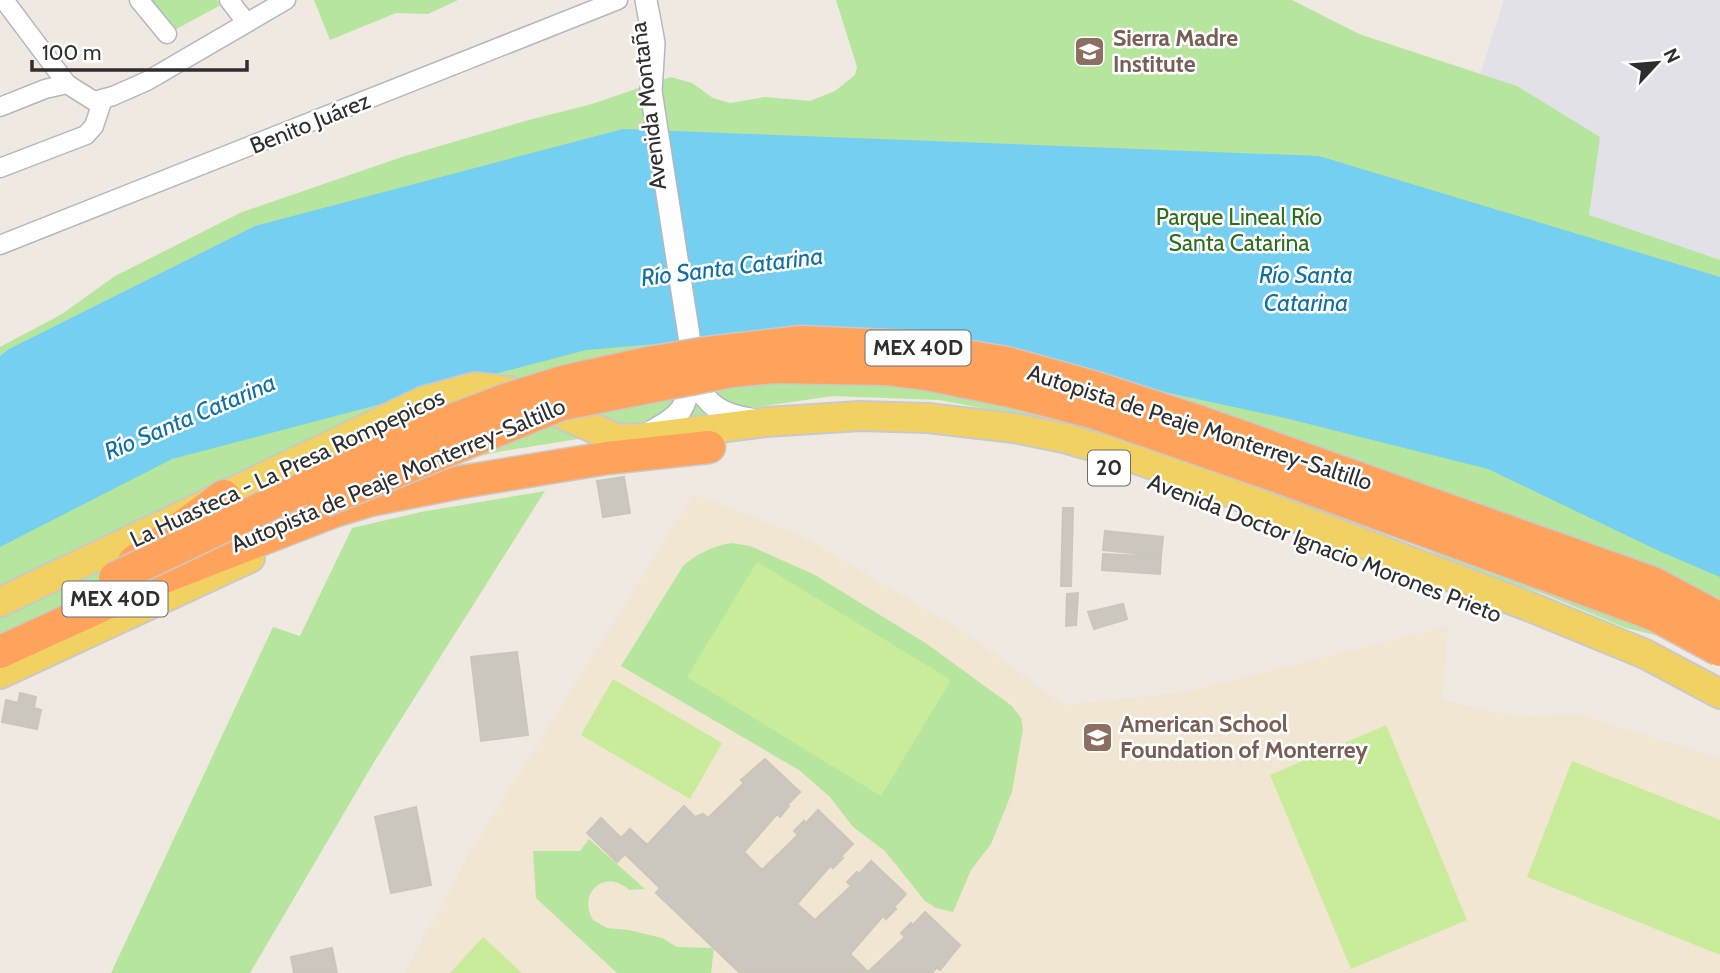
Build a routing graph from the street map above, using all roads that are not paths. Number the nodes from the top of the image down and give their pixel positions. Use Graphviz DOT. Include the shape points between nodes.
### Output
graph roads {
  1 [pos="4,0"];
  2 [pos="139,0"];
  3 [pos="229,0"];
  4 [pos="286,0"];
  5 [pos="618,0"];
  6 [pos="633,0"];
  7 [pos="646,0"];
  8 [pos="246,22"];
  9 [pos="167,34"];
  10 [pos="67,84"];
  11 [pos="646,90"];
  12 [pos="98,100"];
  13 [pos="0,107"];
  14 [pos="0,169"];
  15 [pos="0,244"];
  16 [pos="692,382"];
  17 [pos="766,422"];
  18 [pos="629,439"];
  19 [pos="709,447"];
  20 [pos="224,496"];
  21 [pos="164,577"];
  22 [pos="115,578"];
  23 [pos="0,602"];
  24 [pos="1720,619"];
  25 [pos="0,631"];
  26 [pos="1720,650"];
  27 [pos="0,652"];
  28 [pos="0,674"];
  29 [pos="1720,694"];
  30 [pos="1720,716"];
  1 -- 10 [label="street"];
  2 -- 9 [label="street"];
  3 -- 8 [label="street"];
  4 -- 8 [label="street"];
  5 -- 15 [label="street, Benito Juárez"];
  6 -- 11 [label="street, Avenida Montaña" via="643,43"];
  7 -- 11 [label="street" via="654,43"];
  8 -- 12 [label="street" via="147,81"];
  10 -- 12 [label="street"];
  10 -- 13 [label="street"];
  11 -- 16 [label="street, Avenida Montaña, bridge"];
  12 -- 14 [label="street" via="94,126 86,135"];
  16 -- 17 [label="street" via="727,415"];
  16 -- 18 [label="street, Avenida Montaña" via="686,401 671,421"];
  17 -- 18 [label="main road, Avenida Doctor Ignacio Morones Prieto / 20"];
  17 -- 29 [label="main road, Avenida Doctor Ignacio Morones Prieto / 20" via="860,416 928,418 1014,428 1115,452 1588,630"];
  18 -- 20 [label="main road, La Huasteca - La Presa Rompepicos" via="509,391 475,387 424,401"];
  19 -- 21 [label="highway, MEX 40D" via="607,457 401,493 334,511"];
  19 -- 28 [label="main road, Avenida Doctor Ignacio Morones Prieto / 20" via="457,492 366,514 286,542"];
  19 -- 30 [label="main road, Avenida Doctor Ignacio Morones Prieto / 20" via="795,435 912,433 1016,444 1062,454 1243,515 1545,631 1617,661"];
  20 -- 22 [label="highway"];
  20 -- 23 [label="main road, La Huasteca - La Presa Rompepicos"];
  21 -- 26 [label="highway, Autopista de Peaje Monterrey-Saltillo / MEX 40D, bridge" via="308,507 562,404 731,371 887,369 1010,391 1105,417 1653,614"];
  21 -- 27 [label="highway, MEX 40D"];
  22 -- 24 [label="highway, Autopista de Peaje Monterrey-Saltillo / MEX 40D, bridge" via="426,430 505,400 643,364 801,342 911,346 1007,363 1093,387 1653,583"];
  22 -- 25 [label="highway, Autopista de Peaje Monterrey-Saltillo / MEX 40D"];
}
